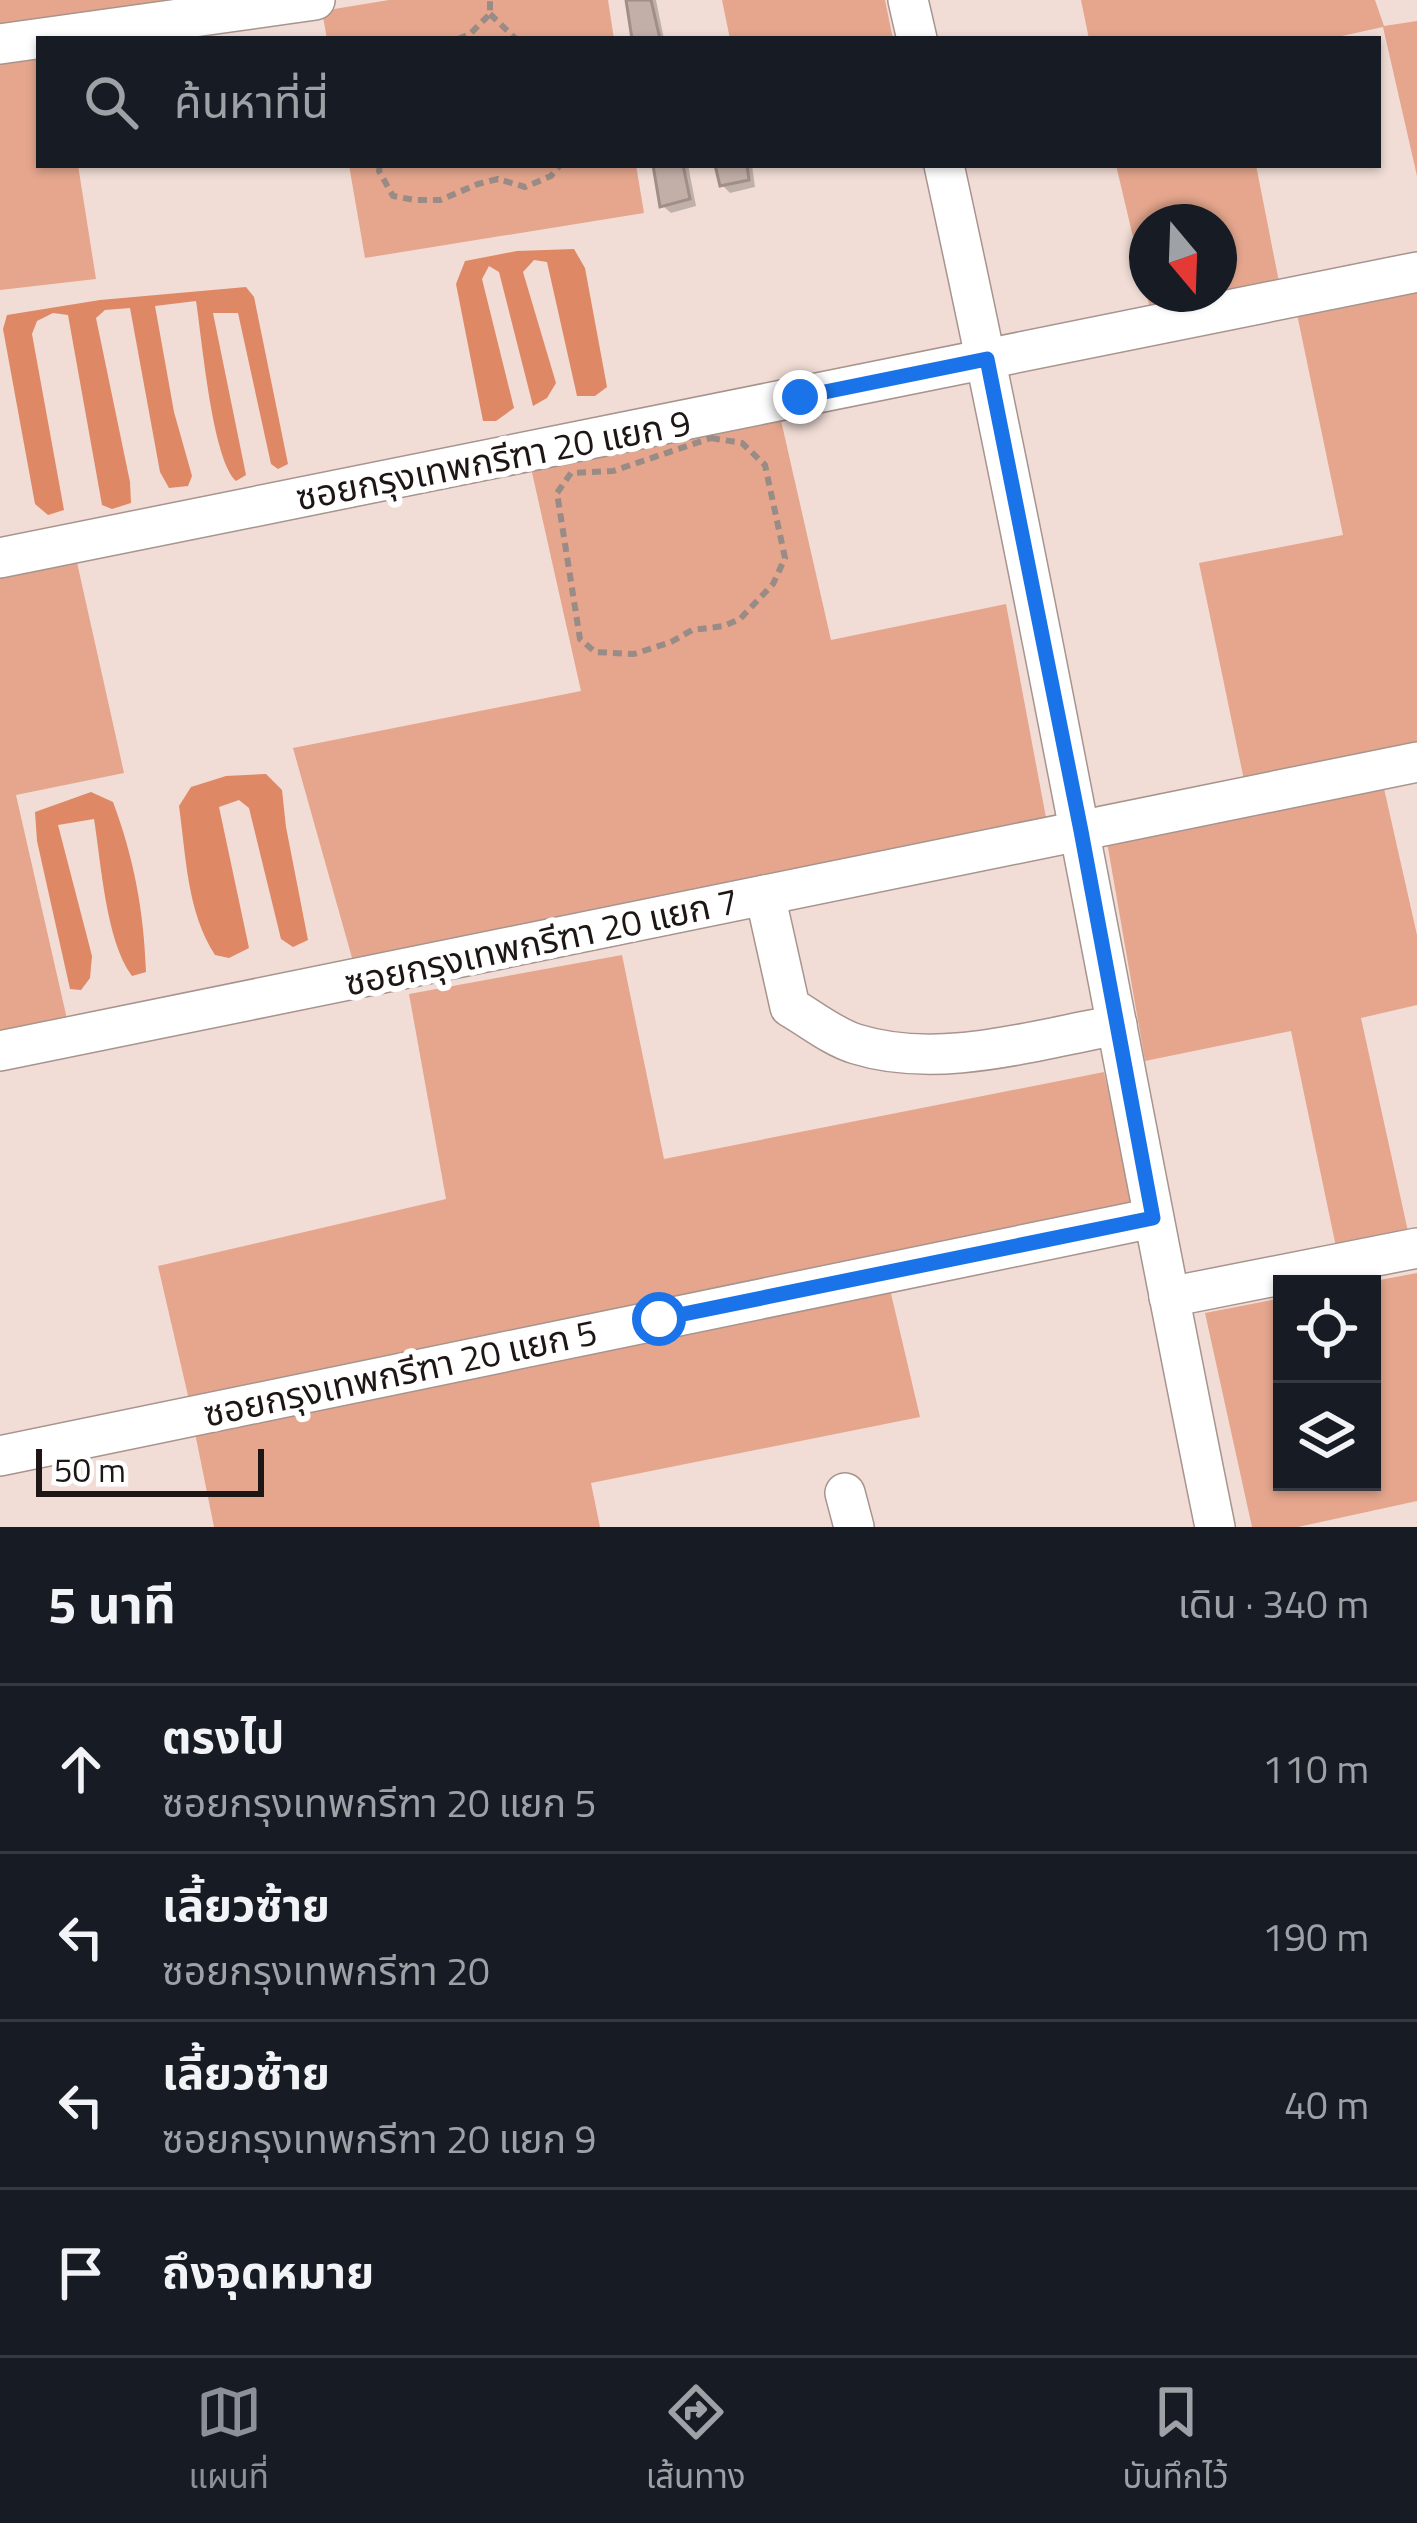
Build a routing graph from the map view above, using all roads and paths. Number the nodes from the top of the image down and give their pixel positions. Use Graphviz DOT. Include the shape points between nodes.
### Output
graph roads {
  1 [pos="315,0"];
  2 [pos="490,0"];
  3 [pos="908,0"];
  4 [pos="490,14"];
  5 [pos="57,36"];
  6 [pos="465,36"];
  7 [pos="513,36"];
  8 [pos="915,36"];
  9 [pos="36,39"];
  10 [pos="0,44"];
  11 [pos="380,168"];
  12 [pos="558,168"];
  13 [pos="945,168"];
  14 [pos="1417,272"];
  15 [pos="987,359"];
  16 [pos="765,466"];
  17 [pos="0,558"];
  18 [pos="1417,762"];
  19 [pos="1081,831"];
  20 [pos="765,895"];
  21 [pos="1117,1025"];
  22 [pos="0,1052"];
  23 [pos="1153,1218"];
  24 [pos="1417,1248"];
  25 [pos="1168,1297"];
  26 [pos="0,1456"];
  27 [pos="1215,1527"];
  1 -- 5 [label="street"];
  2 -- 4 [label="path"];
  3 -- 8 [label="street"];
  4 -- 6 [label="path"];
  4 -- 7 [label="path"];
  9 -- 10 [label="street"];
  11 -- 12 [label="path" via="393,196 440,200 498,179 525,187"];
  13 -- 15 [label="street"];
  14 -- 15 [label="street, ซอยกรุงเทพกรีฑา 20 แยก 9"];
  15 -- 17 [label="street, ซอยกรุงเทพกรีฑา 20 แยก 9"];
  15 -- 19 [label="street"];
  16 -- 16 [label="path" via="785,558 740,619 634,653 595,652 580,639 557,493 571,472 613,471 711,438 742,443"];
  18 -- 19 [label="street, ซอยกรุงเทพกรีฑา 20 แยก 7"];
  19 -- 20 [label="street, ซอยกรุงเทพกรีฑา 20 แยก 7"];
  19 -- 21 [label="street"];
  20 -- 21 [label="street" via="790,1007 850,1042 895,1054 952,1054"];
  20 -- 22 [label="street, ซอยกรุงเทพกรีฑา 20 แยก 7"];
  21 -- 23 [label="street"];
  23 -- 25 [label="street"];
  23 -- 26 [label="street, ซอยกรุงเทพกรีฑา 20 แยก 5"];
  24 -- 25 [label="street"];
  25 -- 27 [label="street"];
}
